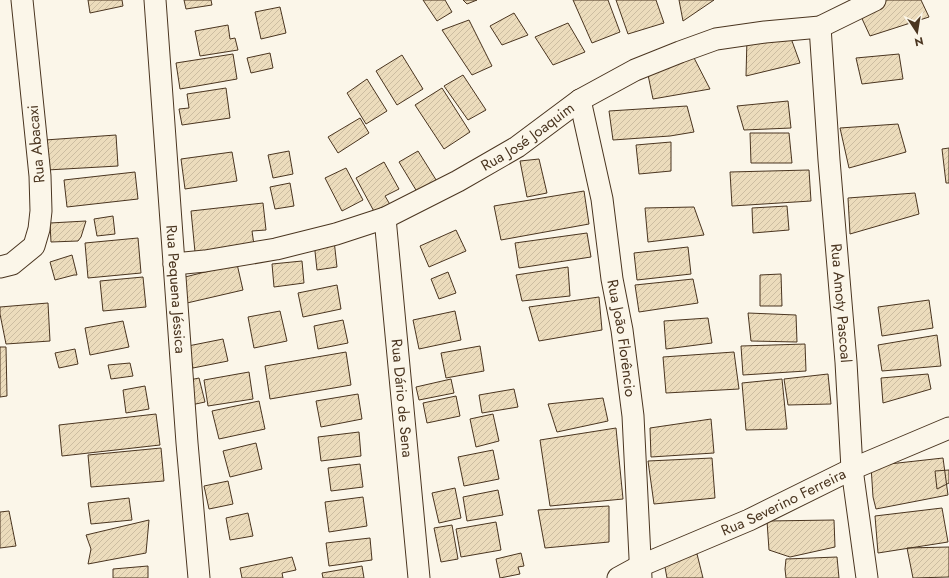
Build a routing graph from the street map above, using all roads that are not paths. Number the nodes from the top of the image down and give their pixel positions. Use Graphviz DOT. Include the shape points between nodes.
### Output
graph roads {
  1 [pos="22,0"];
  2 [pos="155,0"];
  3 [pos="875,0"];
  4 [pos="820,27"];
  5 [pos="580,100"];
  6 [pos="385,218"];
  7 [pos="174,264"];
  8 [pos="0,267"];
  9 [pos="949,428"];
  10 [pos="852,469"];
  11 [pos="640,572"];
  12 [pos="199,578"];
  13 [pos="419,578"];
  14 [pos="618,578"];
  15 [pos="867,578"];
  1 -- 8 [label="street, Rua Abacaxi" via="42,211 34,246 12,264"];
  2 -- 7 [label="street, Rua Pequena Jéssica"];
  3 -- 4 [label="street, Rua José Joaquim"];
  4 -- 5 [label="street, Rua José Joaquim" via="716,39 635,70"];
  4 -- 10 [label="street, Rua Amoty Pascoal"];
  5 -- 6 [label="street, Rua José Joaquim" via="517,147"];
  5 -- 11 [label="street, Rua João Florêncio" via="602,199 633,416"];
  6 -- 7 [label="street, Rua José Joaquim" via="276,249"];
  6 -- 13 [label="street, Rua Dário de Sena"];
  7 -- 12 [label="street, Rua Pequena Jéssica"];
  9 -- 10 [label="street, Rua Severino Ferreira"];
  10 -- 11 [label="street, Rua Severino Ferreira"];
  10 -- 15 [label="street, Rua Amoty Pascoal"];
  11 -- 14 [label="street, Rua Severino Ferreira"];
}
